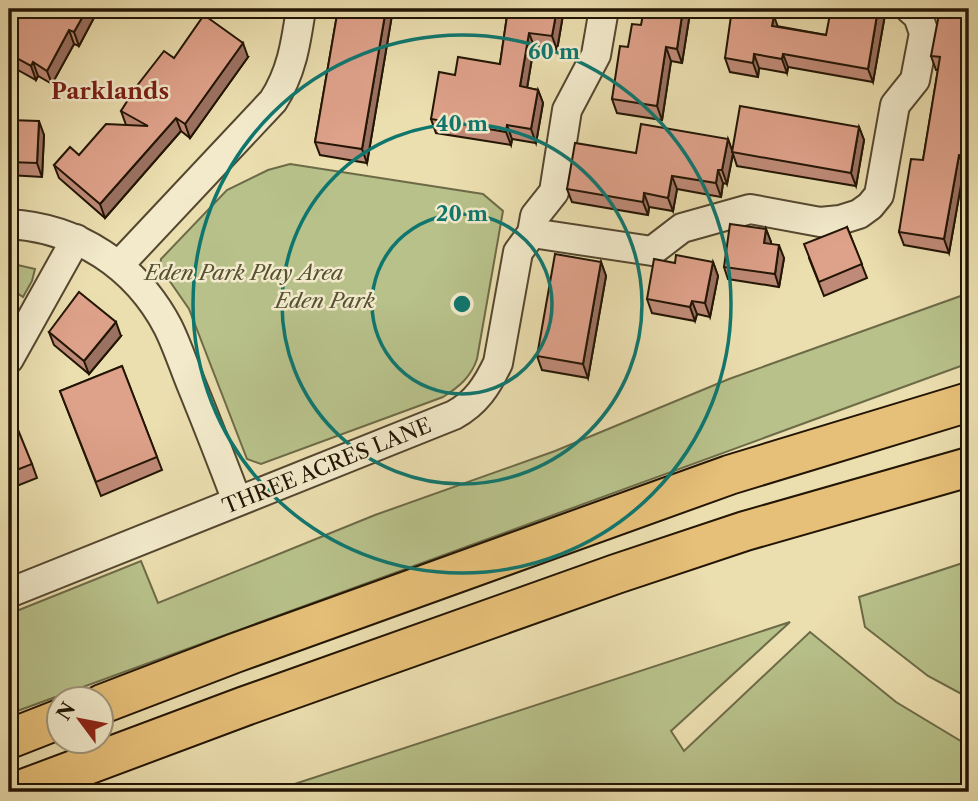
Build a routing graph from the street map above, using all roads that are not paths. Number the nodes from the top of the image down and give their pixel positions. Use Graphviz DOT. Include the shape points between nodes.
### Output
graph roads {
  1 [pos="301,9"];
  2 [pos="604,9"];
  3 [pos="910,9"];
  4 [pos="9,224"];
  5 [pos="532,233"];
  6 [pos="76,239"];
  7 [pos="119,265"];
  8 [pos="9,359"];
  9 [pos="969,402"];
  10 [pos="969,467"];
  11 [pos="237,501"];
  12 [pos="9,593"];
  13 [pos="116,699"];
  14 [pos="46,724"];
  15 [pos="9,739"];
  16 [pos="15,792"];
  1 -- 7 [label="street" via="292,65 274,101"];
  2 -- 5 [label="street, THREE ACRES LANE" via="596,55 567,110 554,192 535,216"];
  3 -- 5 [label="street" via="924,33 915,80 895,105 879,195 859,214 820,222 750,209 682,228 652,251"];
  4 -- 6 [label="street"];
  5 -- 11 [label="street, THREE ACRES LANE" via="518,252 498,363 477,399 454,415"];
  6 -- 7 [label="street"];
  6 -- 8 [label="street"];
  7 -- 11 [label="street" via="146,292 169,328"];
  9 -- 13 [label="highway" via="729,475"];
  10 -- 16 [label="highway" via="745,531 616,574"];
  11 -- 12 [label="street, THREE ACRES LANE"];
  14 -- 15 [label="highway"];
}
